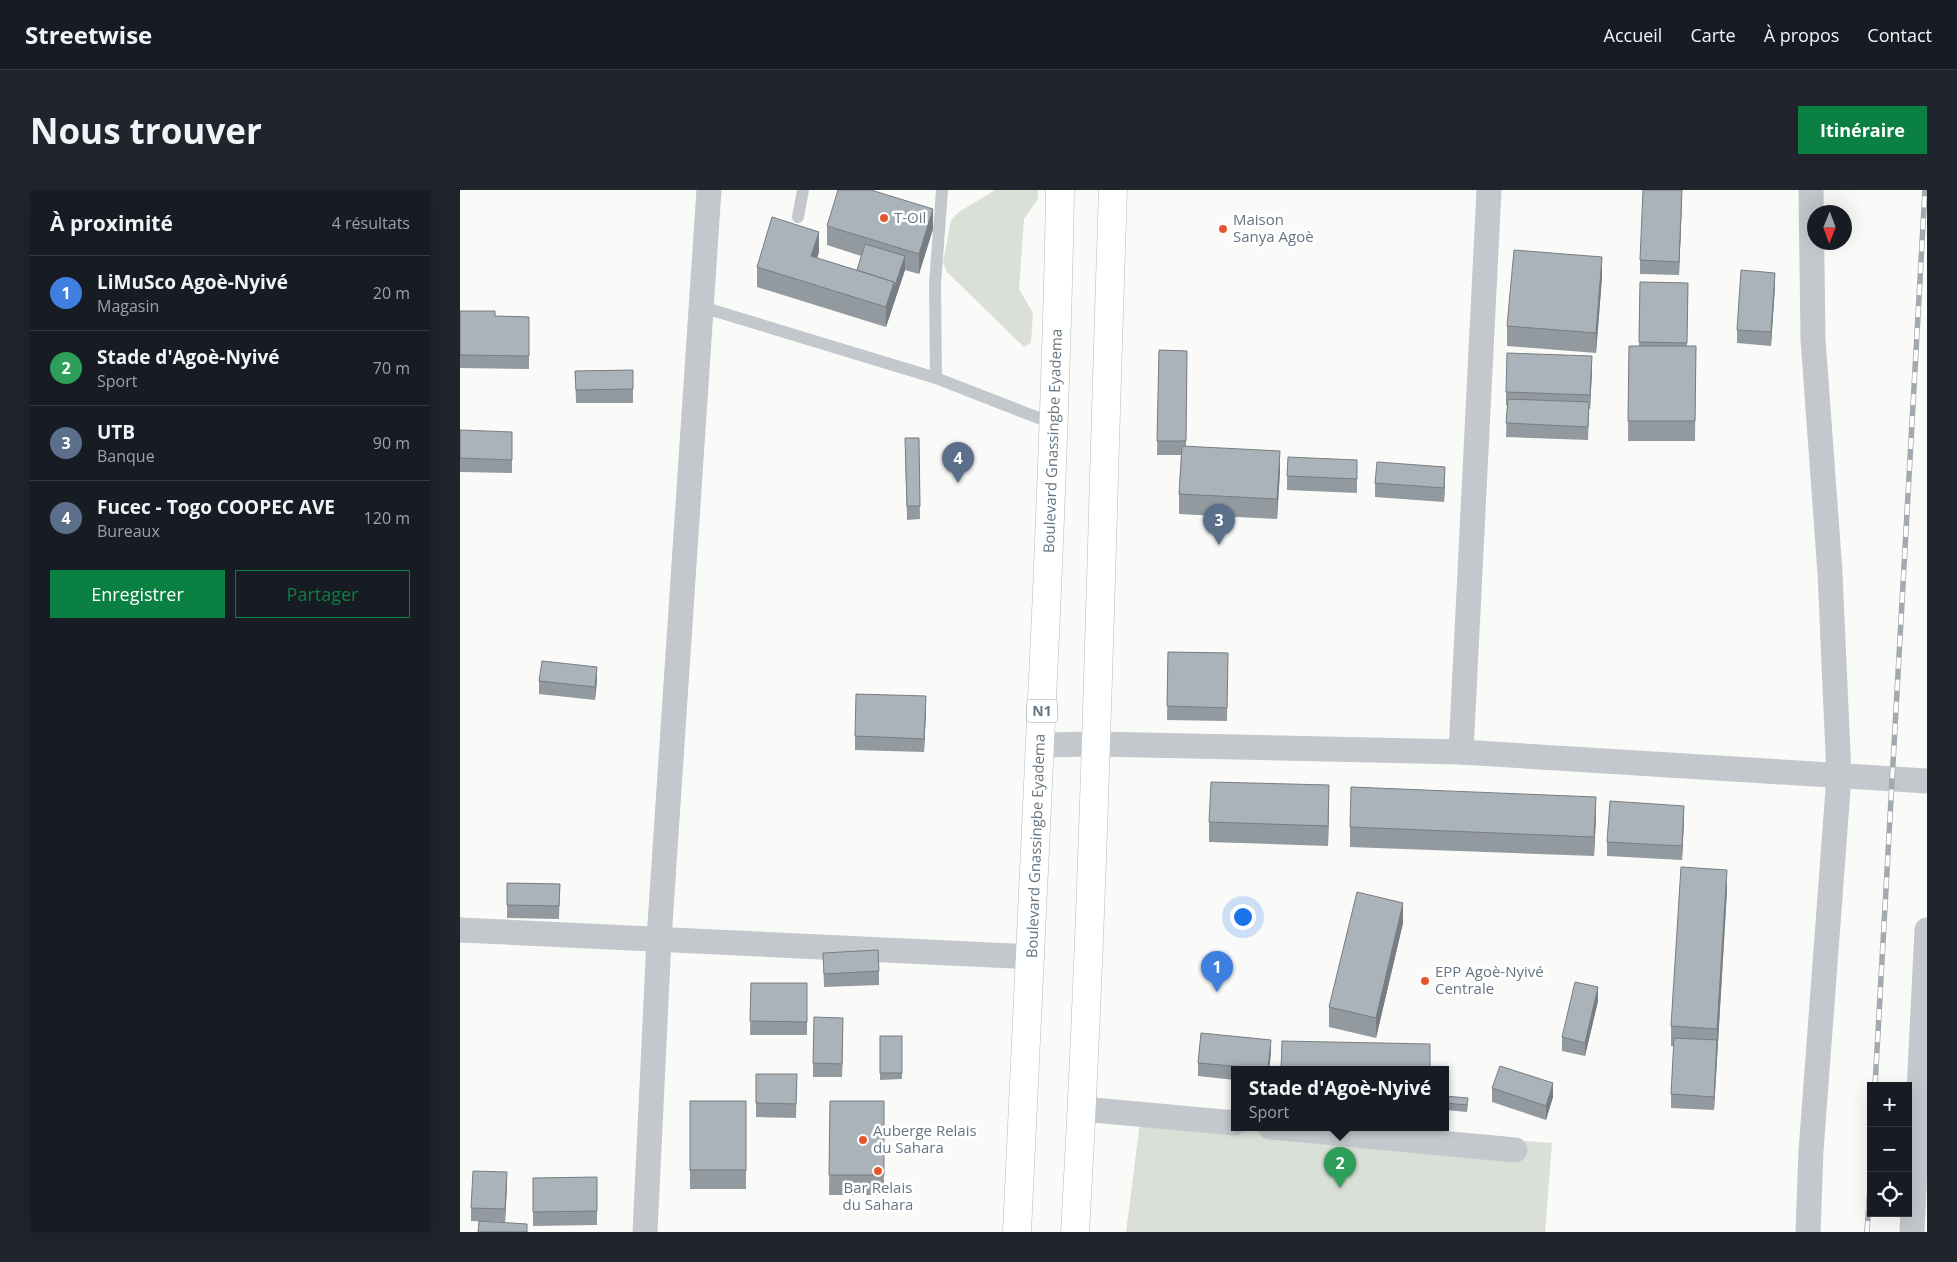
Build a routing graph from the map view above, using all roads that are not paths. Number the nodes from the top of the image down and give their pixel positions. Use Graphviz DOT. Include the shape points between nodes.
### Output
graph roads {
  1 [pos="709,190"];
  2 [pos="802,190"];
  3 [pos="942,190"];
  4 [pos="1060,190"];
  5 [pos="1113,190"];
  6 [pos="1489,190"];
  7 [pos="1811,190"];
  8 [pos="798,217"];
  9 [pos="702,307"];
  10 [pos="936,378"];
  11 [pos="1054,424"];
  12 [pos="1096,744"];
  13 [pos="1041,745"];
  14 [pos="1461,752"];
  15 [pos="1839,776"];
  16 [pos="1927,781"];
  17 [pos="460,930"];
  18 [pos="1927,930"];
  19 [pos="660,939"];
  20 [pos="1032,956"];
  21 [pos="1082,1109"];
  22 [pos="1231,1123"];
  23 [pos="1313,1131"];
  24 [pos="1515,1150"];
  25 [pos="645,1232"];
  26 [pos="1017,1232"];
  27 [pos="1075,1232"];
  28 [pos="1808,1232"];
  29 [pos="1912,1232"];
  1 -- 9 [label="street"];
  2 -- 8 [label="lane"];
  3 -- 10 [label="lane" via="936,284"];
  4 -- 11 [label="highway, Boulevard Gnassingbe Eyadema / N1"];
  5 -- 12 [label="highway"];
  6 -- 14 [label="street"];
  7 -- 15 [label="street" via="1813,339 1830,573"];
  9 -- 10 [label="lane"];
  9 -- 19 [label="street"];
  10 -- 11 [label="lane"];
  11 -- 13 [label="highway, Boulevard Gnassingbe Eyadema / N1"];
  12 -- 13 [label="street"];
  12 -- 14 [label="street"];
  12 -- 21 [label="highway"];
  13 -- 20 [label="highway, Boulevard Gnassingbe Eyadema / N1"];
  14 -- 15 [label="street"];
  15 -- 16 [label="street"];
  15 -- 28 [label="street" via="1811,1151"];
  17 -- 19 [label="street"];
  18 -- 29 [label="street"];
  19 -- 20 [label="street"];
  19 -- 25 [label="street"];
  20 -- 26 [label="highway, Boulevard Gnassingbe Eyadema / N1"];
  21 -- 22 [label="street"];
  21 -- 27 [label="highway"];
  23 -- 24 [label="street"];
}
